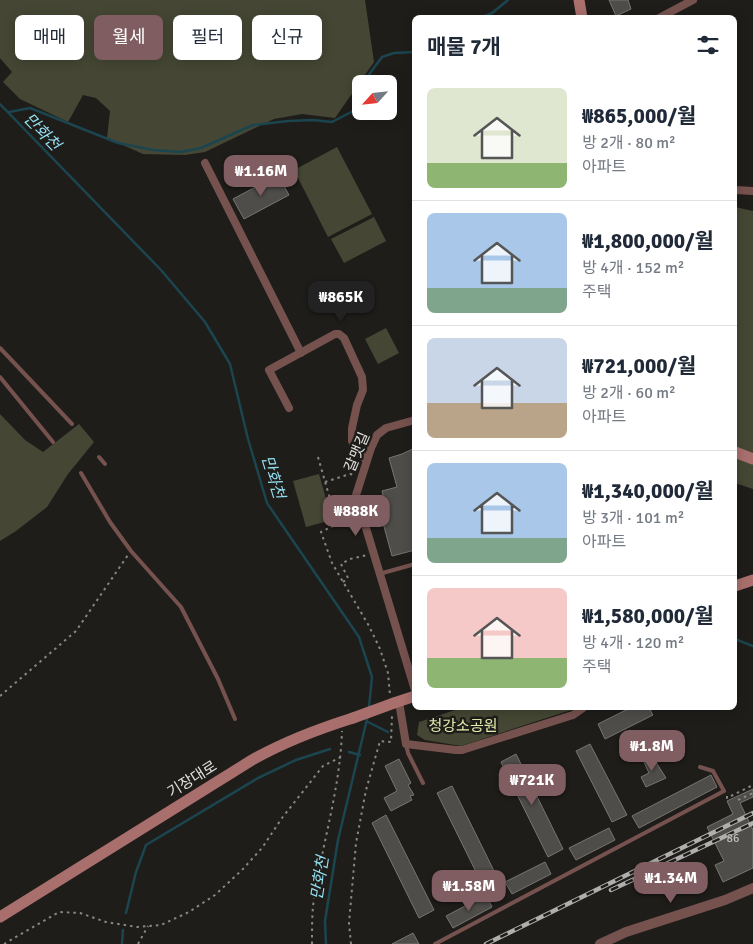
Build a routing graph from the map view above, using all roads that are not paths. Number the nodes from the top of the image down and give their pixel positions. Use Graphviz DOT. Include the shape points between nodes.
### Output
graph roads {
  1 [pos="580,0"];
  2 [pos="692,0"];
  3 [pos="582,15"];
  4 [pos="664,15"];
  5 [pos="205,164"];
  6 [pos="737,190"];
  7 [pos="753,191"];
  8 [pos="0,348"];
  9 [pos="301,353"];
  10 [pos="0,377"];
  11 [pos="289,408"];
  12 [pos="412,421"];
  13 [pos="72,424"];
  14 [pos="53,442"];
  15 [pos="737,453"];
  16 [pos="98,457"];
  17 [pos="753,458"];
  18 [pos="366,460"];
  19 [pos="105,464"];
  20 [pos="80,473"];
  21 [pos="412,565"];
  22 [pos="379,574"];
  23 [pos="753,581"];
  24 [pos="737,585"];
  25 [pos="412,680"];
  26 [pos="412,697"];
  27 [pos="394,703"];
  28 [pos="580,710"];
  29 [pos="235,719"];
  30 [pos="406,744"];
  31 [pos="700,767"];
  32 [pos="423,783"];
  33 [pos="753,888"];
  34 [pos="0,916"];
  35 [pos="435,944"];
  36 [pos="600,944"];
  1 -- 3 [label="main road"];
  2 -- 4 [label="street"];
  5 -- 9 [label="street"];
  6 -- 7 [label="street"];
  8 -- 13 [label="lane"];
  9 -- 11 [label="street" via="269,370"];
  9 -- 18 [label="street" via="335,334 344,338 364,383 351,434 353,446"];
  10 -- 14 [label="lane"];
  12 -- 18 [label="street, 갈맷길" via="377,434"];
  15 -- 17 [label="main road"];
  16 -- 19 [label="lane"];
  18 -- 22 [label="street, 갈맷길" via="356,495"];
  20 -- 29 [label="lane" via="131,551 181,607"];
  21 -- 22 [label="lane"];
  22 -- 25 [label="street, 갈맷길"];
  23 -- 24 [label="main road"];
  26 -- 27 [label="main road, 기장대로"];
  27 -- 30 [label="street"];
  27 -- 34 [label="main road, 기장대로, bridge" via="273,748"];
  28 -- 30 [label="street" via="462,750"];
  30 -- 32 [label="lane"];
  31 -- 35 [label="lane" via="713,771 724,791"];
  33 -- 36 [label="street"];
}
